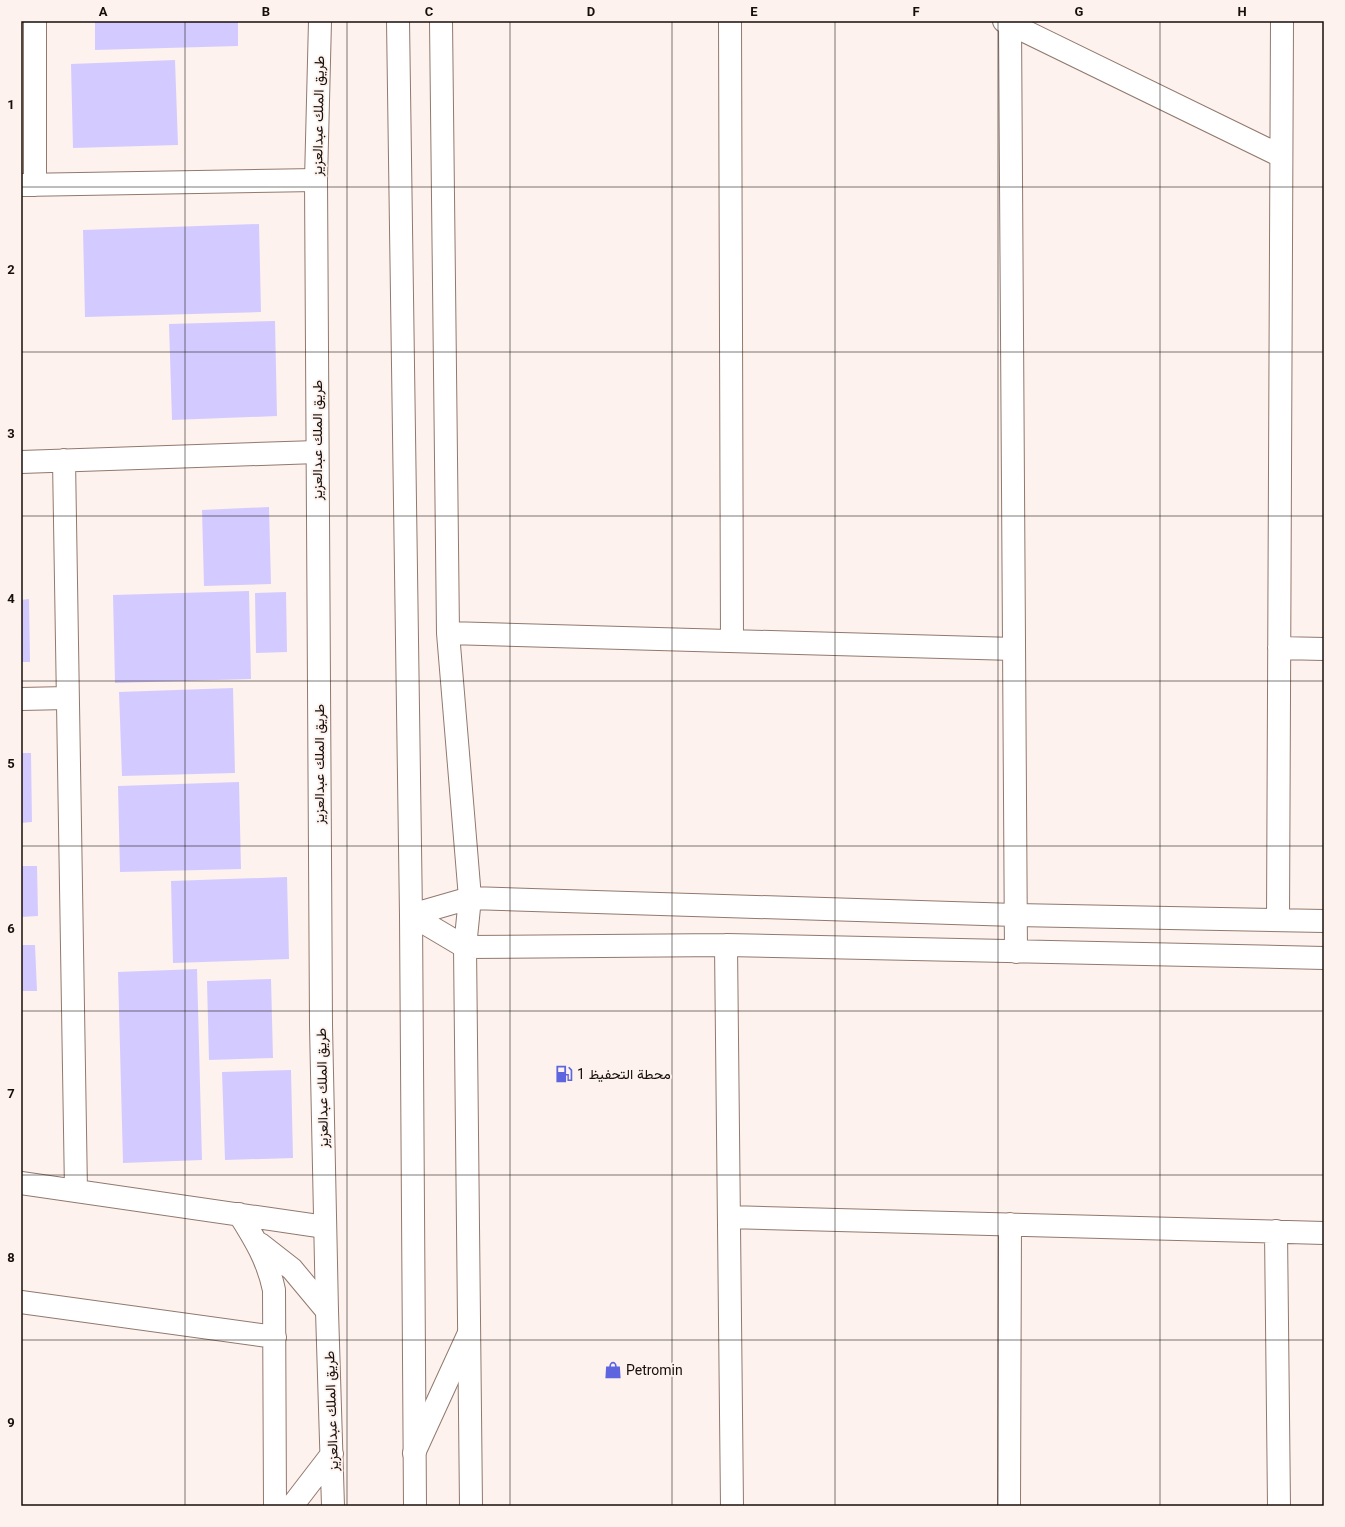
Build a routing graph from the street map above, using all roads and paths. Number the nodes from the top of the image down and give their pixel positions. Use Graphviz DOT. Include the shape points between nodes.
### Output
graph roads {
  1 [pos="35,21"];
  2 [pos="320,21"];
  3 [pos="398,21"];
  4 [pos="441,21"];
  5 [pos="730,21"];
  6 [pos="1282,21"];
  7 [pos="1007,23"];
  8 [pos="1281,156"];
  9 [pos="316,180"];
  10 [pos="28,185"];
  11 [pos="317,452"];
  12 [pos="64,460"];
  13 [pos="21,462"];
  14 [pos="448,633"];
  15 [pos="732,641"];
  16 [pos="1279,648"];
  17 [pos="1014,649"];
  18 [pos="1324,649"];
  19 [pos="68,698"];
  20 [pos="21,699"];
  21 [pos="470,898"];
  22 [pos="412,915"];
  23 [pos="1015,916"];
  24 [pos="1278,920"];
  25 [pos="1324,921"];
  26 [pos="726,945"];
  27 [pos="465,948"];
  28 [pos="1016,952"];
  29 [pos="1324,958"];
  30 [pos="21,1183"];
  31 [pos="76,1191"];
  32 [pos="239,1214"];
  33 [pos="729,1217"];
  34 [pos="1010,1224"];
  35 [pos="325,1227"];
  36 [pos="1276,1231"];
  37 [pos="1324,1233"];
  38 [pos="259,1244"];
  39 [pos="21,1302"];
  40 [pos="327,1311"];
  41 [pos="469,1333"];
  42 [pos="275,1337"];
  43 [pos="414,1453"];
  44 [pos="332,1454"];
  45 [pos="275,1506"];
  46 [pos="292,1506"];
  47 [pos="333,1506"];
  48 [pos="415,1506"];
  49 [pos="471,1506"];
  50 [pos="732,1506"];
  51 [pos="1010,1506"];
  52 [pos="1279,1506"];
  1 -- 10 [label="main road"];
  2 -- 9 [label="main road, طريق الملك عبدالعزيز"];
  3 -- 22 [label="main road"];
  4 -- 14 [label="main road"];
  5 -- 15 [label="main road"];
  6 -- 8 [label="main road"];
  7 -- 8 [label="main road"];
  7 -- 17 [label="main road"];
  8 -- 16 [label="main road"];
  9 -- 10 [label="main road"];
  9 -- 11 [label="main road, طريق الملك عبدالعزيز"];
  11 -- 12 [label="main road"];
  11 -- 35 [label="main road, طريق الملك عبدالعزيز"];
  12 -- 13 [label="main road"];
  12 -- 19 [label="main road"];
  14 -- 15 [label="main road"];
  14 -- 21 [label="main road"];
  15 -- 17 [label="main road"];
  16 -- 18 [label="main road"];
  16 -- 24 [label="main road"];
  17 -- 23 [label="main road"];
  19 -- 20 [label="main road"];
  19 -- 31 [label="main road"];
  21 -- 22 [label="main road"];
  21 -- 23 [label="main road"];
  21 -- 27 [label="main road"];
  22 -- 27 [label="main road"];
  22 -- 43 [label="main road"];
  23 -- 24 [label="main road"];
  23 -- 28 [label="main road"];
  24 -- 25 [label="main road"];
  26 -- 27 [label="main road"];
  26 -- 28 [label="main road"];
  26 -- 33 [label="main road"];
  27 -- 41 [label="main road"];
  28 -- 29 [label="main road"];
  30 -- 31 [label="main road"];
  31 -- 32 [label="main road"];
  32 -- 35 [label="main road"];
  32 -- 38 [label="main road"];
  33 -- 34 [label="main road"];
  33 -- 50 [label="main road"];
  34 -- 36 [label="main road"];
  34 -- 51 [label="main road"];
  35 -- 40 [label="main road, طريق الملك عبدالعزيز"];
  36 -- 37 [label="main road"];
  36 -- 52 [label="main road"];
  38 -- 40 [label="main road" via="292,1269"];
  38 -- 42 [label="main road" via="271,1272"];
  39 -- 42 [label="main road"];
  40 -- 44 [label="main road, طريق الملك عبدالعزيز"];
  41 -- 43 [label="main road"];
  41 -- 49 [label="main road"];
  42 -- 45 [label="main road"];
  43 -- 48 [label="main road"];
  44 -- 46 [label="main road"];
  44 -- 47 [label="main road, طريق الملك عبدالعزيز"];
}
